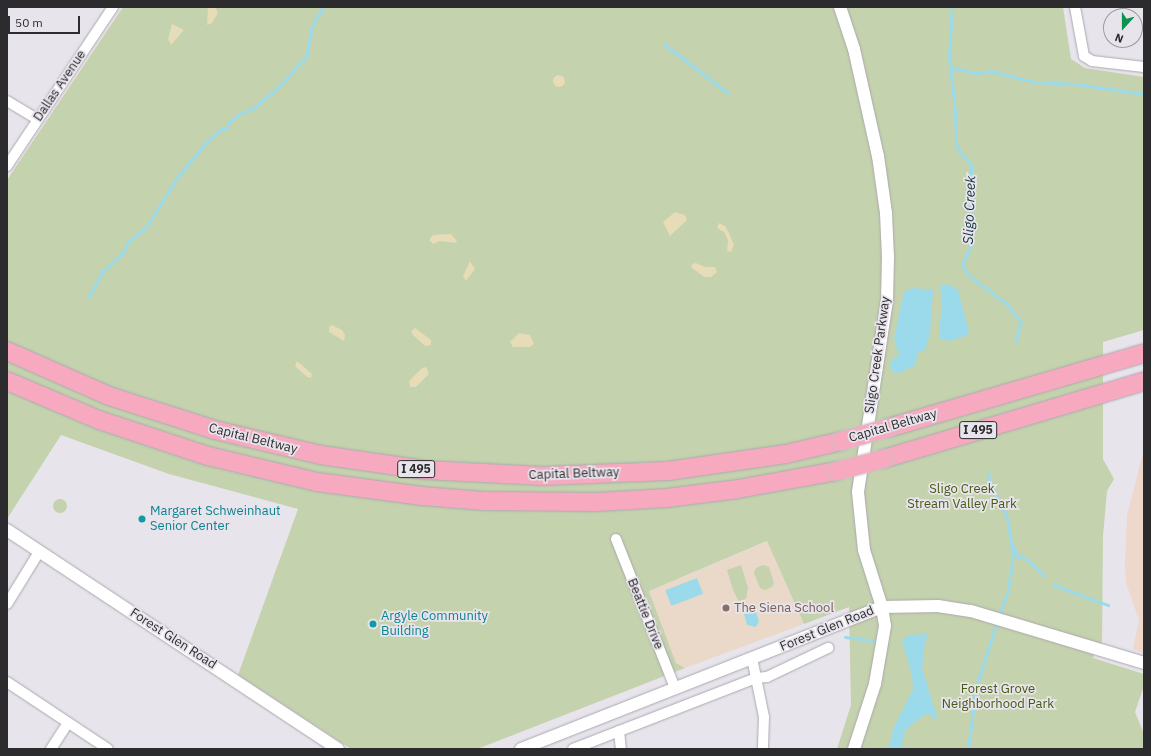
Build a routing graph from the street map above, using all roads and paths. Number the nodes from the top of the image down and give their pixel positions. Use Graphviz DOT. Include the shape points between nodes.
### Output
graph roads {
  1 [pos="113,7"];
  2 [pos="840,7"];
  3 [pos="1075,7"];
  4 [pos="1144,67"];
  5 [pos="7,100"];
  6 [pos="37,119"];
  7 [pos="7,166"];
  8 [pos="7,351"];
  9 [pos="1144,353"];
  10 [pos="7,381"];
  11 [pos="1144,381"];
  12 [pos="7,530"];
  13 [pos="616,539"];
  14 [pos="39,552"];
  15 [pos="7,604"];
  16 [pos="882,607"];
  17 [pos="828,648"];
  18 [pos="752,658"];
  19 [pos="1144,664"];
  20 [pos="756,678"];
  21 [pos="7,682"];
  22 [pos="675,688"];
  23 [pos="68,723"];
  24 [pos="619,731"];
  25 [pos="51,749"];
  26 [pos="108,749"];
  27 [pos="338,749"];
  28 [pos="521,749"];
  29 [pos="573,749"];
  30 [pos="621,749"];
  31 [pos="763,749"];
  32 [pos="854,749"];
  1 -- 6 [label="street, Dallas Avenue"];
  2 -- 16 [label="street, Sligo Creek Parkway" via="854,49 878,156 886,213 887,300 858,492 864,550"];
  3 -- 4 [label="street" via="1084,56 1092,60"];
  5 -- 6 [label="street"];
  6 -- 7 [label="street, Dallas Avenue"];
  8 -- 9 [label="highway, Capital Beltway / I 495, bridge" via="109,396 215,430 321,455 425,470 543,476 668,471 779,455 888,428"];
  10 -- 11 [label="highway, Capital Beltway / I 495, bridge" via="99,420 208,456 317,482 422,496 484,501 597,502 667,498 738,489 836,471"];
  12 -- 14 [label="street, Forest Glen Road"];
  13 -- 22 [label="street, Beattie Drive"];
  14 -- 15 [label="street"];
  14 -- 27 [label="street, Forest Glen Road"];
  16 -- 18 [label="street, Forest Glen Road"];
  16 -- 19 [label="street, Forest Glen Road" via="938,606 994,616"];
  16 -- 32 [label="street, Sligo Creek Parkway" via="885,626 882,655"];
  17 -- 20 [label="street, Forest Glen Road" via="767,677"];
  18 -- 20 [label="street"];
  18 -- 22 [label="street, Forest Glen Road"];
  20 -- 24 [label="street, Forest Glen Road"];
  20 -- 31 [label="street" via="764,718"];
  21 -- 23 [label="street"];
  22 -- 28 [label="street, Forest Glen Road"];
  23 -- 25 [label="street"];
  23 -- 26 [label="street"];
  24 -- 29 [label="street, Forest Glen Road"];
  24 -- 30 [label="street"];
}
